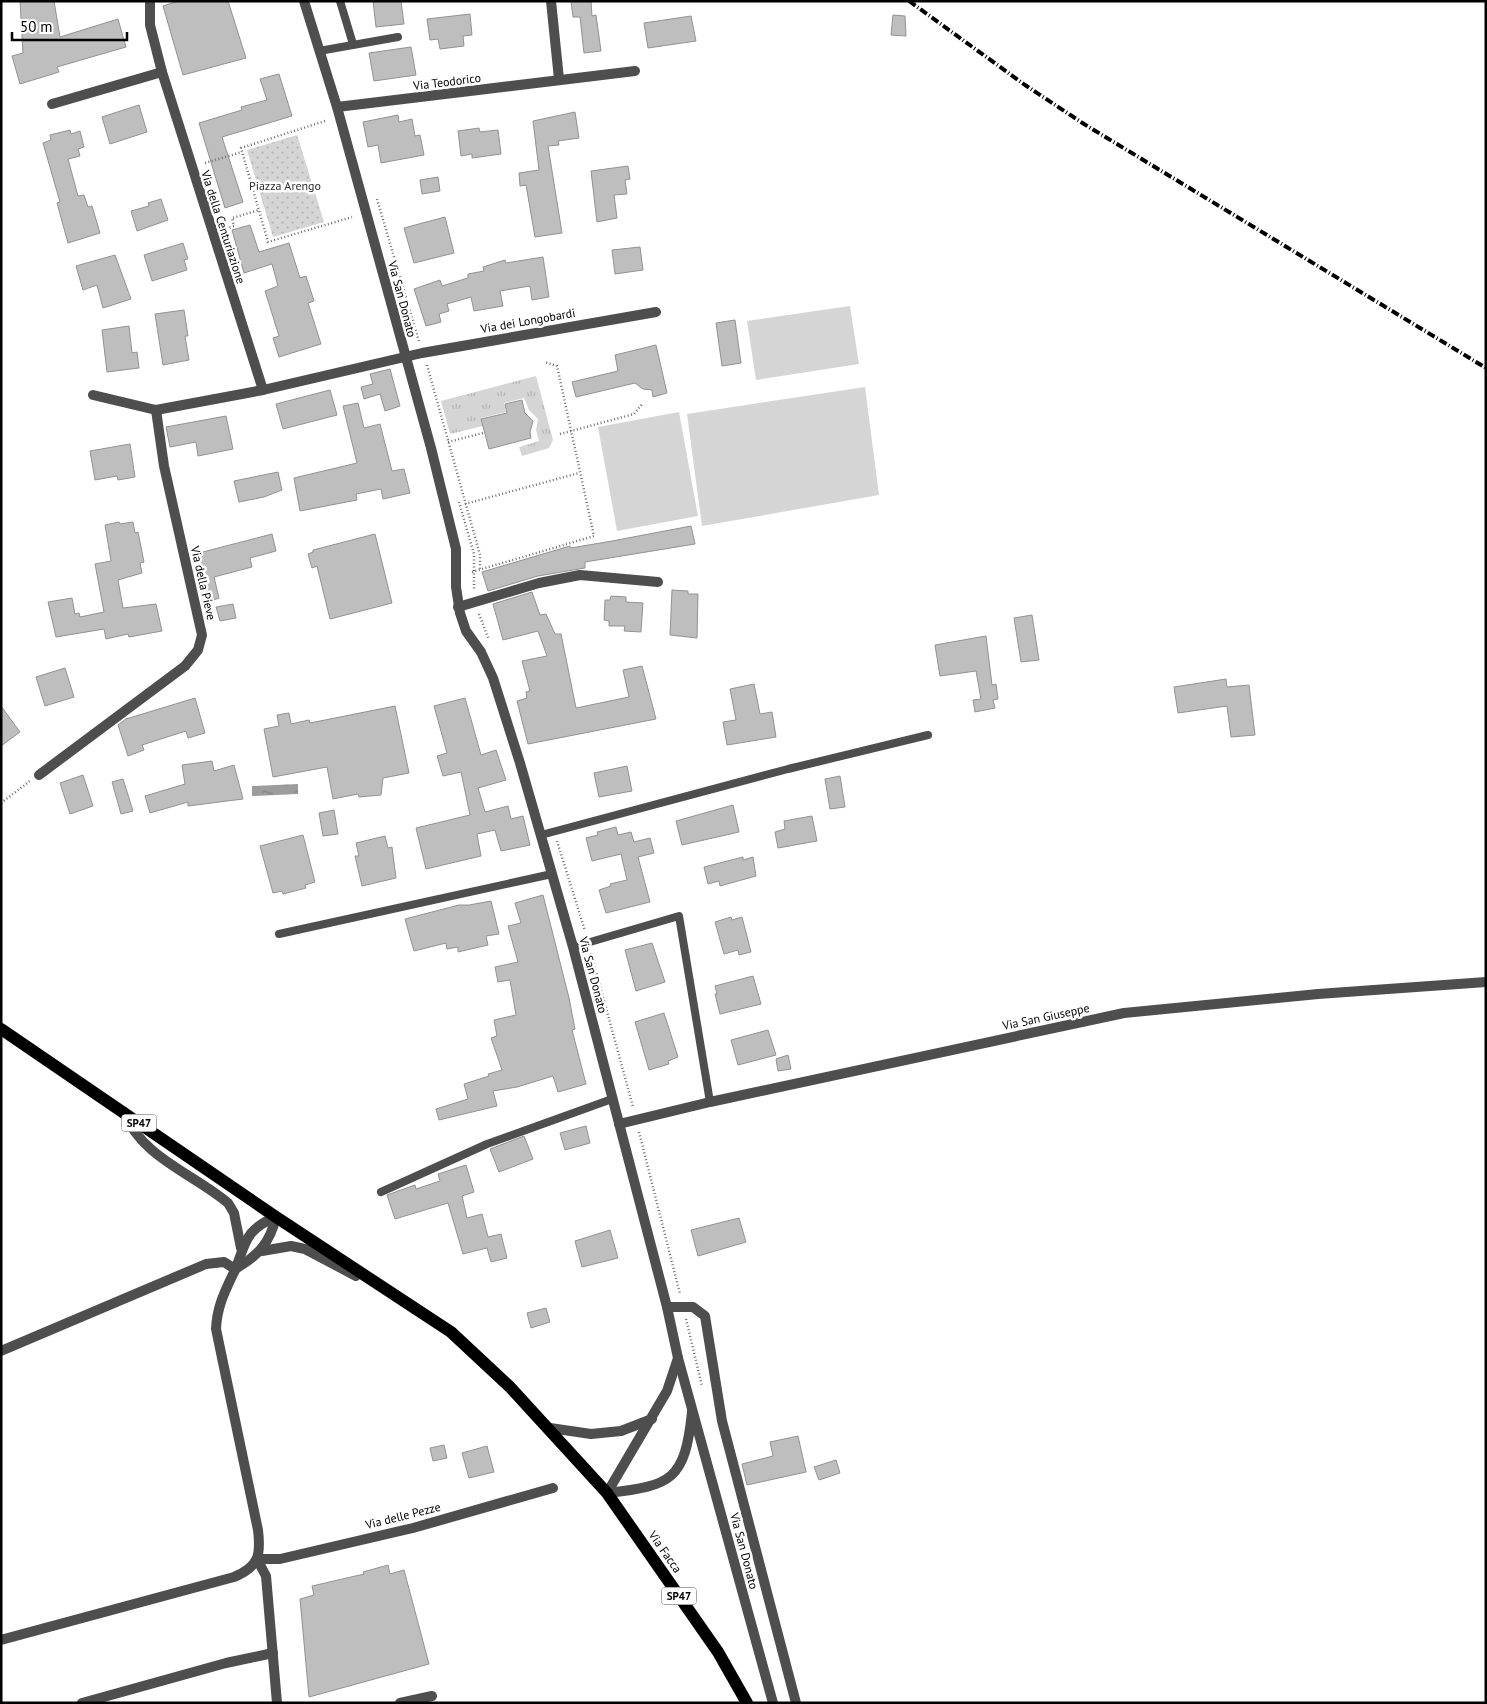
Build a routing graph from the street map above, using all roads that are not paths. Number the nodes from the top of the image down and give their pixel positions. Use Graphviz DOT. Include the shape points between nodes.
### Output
graph roads {
  1 [pos="150,1"];
  2 [pos="304,1"];
  3 [pos="340,1"];
  4 [pos="551,1"];
  5 [pos="398,37"];
  6 [pos="353,44"];
  7 [pos="319,51"];
  8 [pos="635,71"];
  9 [pos="162,72"];
  10 [pos="559,79"];
  11 [pos="52,104"];
  12 [pos="337,107"];
  13 [pos="656,312"];
  14 [pos="406,358"];
  15 [pos="263,390"];
  16 [pos="93,395"];
  17 [pos="156,410"];
  18 [pos="658,582"];
  19 [pos="458,607"];
  20 [pos="928,734"];
  21 [pos="39,775"];
  22 [pos="541,835"];
  23 [pos="552,874"];
  24 [pos="279,934"];
  25 [pos="573,948"];
  26 [pos="1486,982"];
  27 [pos="1,1029"];
  28 [pos="612,1099"];
  29 [pos="710,1102"];
  30 [pos="124,1112"];
  31 [pos="619,1124"];
  32 [pos="381,1192"];
  33 [pos="276,1217"];
  34 [pos="241,1248"];
  35 [pos="262,1251"];
  36 [pos="235,1269"];
  37 [pos="667,1307"];
  38 [pos="417,1310"];
  39 [pos="1,1351"];
  40 [pos="678,1358"];
  41 [pos="692,1406"];
  42 [pos="652,1419"];
  43 [pos="550,1428"];
  44 [pos="552,1488"];
  45 [pos="607,1493"];
  46 [pos="257,1560"];
  47 [pos="1,1640"];
  48 [pos="273,1652"];
  49 [pos="432,1696"];
  50 [pos="82,1703"];
  51 [pos="277,1703"];
  52 [pos="400,1703"];
  53 [pos="747,1703"];
  54 [pos="772,1703"];
  55 [pos="796,1703"];
  1 -- 9 [label="street, Via della Centuriazione" via="150,25"];
  2 -- 7 [label="street, Via San Donato"];
  3 -- 6 [label="lane"];
  4 -- 10 [label="street"];
  5 -- 6 [label="lane"];
  6 -- 7 [label="lane"];
  7 -- 12 [label="street, Via San Donato"];
  8 -- 10 [label="street, Via Teodorico"];
  9 -- 11 [label="street"];
  9 -- 15 [label="street, Via della Centuriazione"];
  10 -- 12 [label="street, Via Teodorico"];
  12 -- 14 [label="street, Via San Donato"];
  13 -- 14 [label="street, Via dei Longobardi"];
  14 -- 15 [label="street"];
  14 -- 19 [label="street, Via San Donato" via="456,549"];
  15 -- 17 [label="street"];
  16 -- 17 [label="street"];
  17 -- 21 [label="street, Via della Pieve" via="164,466 202,634 198,650 185,666"];
  18 -- 19 [label="street" via="580,575 539,583"];
  19 -- 22 [label="street, Via San Donato" via="466,631 481,652 493,678"];
  20 -- 22 [label="lane"];
  22 -- 23 [label="street, Via San Donato"];
  23 -- 24 [label="lane"];
  23 -- 25 [label="street, Via San Donato"];
  25 -- 28 [label="street, Via San Donato"];
  25 -- 29 [label="lane" via="679,916"];
  26 -- 29 [label="street, Via San Giuseppe" via="1124,1013"];
  27 -- 30 [label="main road, SP47"];
  28 -- 31 [label="street, Via San Donato"];
  28 -- 32 [label="lane" via="487,1144"];
  29 -- 31 [label="street, Via San Giuseppe"];
  30 -- 33 [label="main road, SP47"];
  30 -- 34 [label="street" via="132,1130 148,1148 228,1203 234,1213"];
  31 -- 37 [label="street, Via San Donato"];
  33 -- 34 [label="street" via="256,1227"];
  33 -- 35 [label="street"];
  33 -- 38 [label="main road, SP47"];
  34 -- 36 [label="street"];
  35 -- 36 [label="street"];
  35 -- 38 [label="street" via="291,1246 305,1249"];
  36 -- 39 [label="street" via="224,1262 206,1264"];
  36 -- 46 [label="street" via="220,1299 216,1329 258,1530 260,1548"];
  37 -- 40 [label="street, Via San Donato"];
  37 -- 55 [label="street" via="693,1306 705,1316 722,1421"];
  38 -- 43 [label="main road, SP47" via="450,1332"];
  40 -- 41 [label="street, Via San Donato"];
  40 -- 42 [label="street" via="667,1391"];
  41 -- 45 [label="street, Via San Donato" via="687,1448 680,1468 664,1482 646,1489"];
  41 -- 54 [label="street, Via San Donato"];
  42 -- 43 [label="street" via="622,1431 591,1434"];
  42 -- 45 [label="street"];
  43 -- 45 [label="main road, SP47"];
  44 -- 46 [label="street, Via delle Pezze" via="413,1528 280,1559"];
  45 -- 53 [label="main road, Via Facca / SP47" via="718,1652"];
  46 -- 47 [label="street" via="248,1572 234,1577"];
  46 -- 48 [label="street" via="266,1576"];
  48 -- 50 [label="street"];
  48 -- 51 [label="street"];
  49 -- 52 [label="street"];
}
